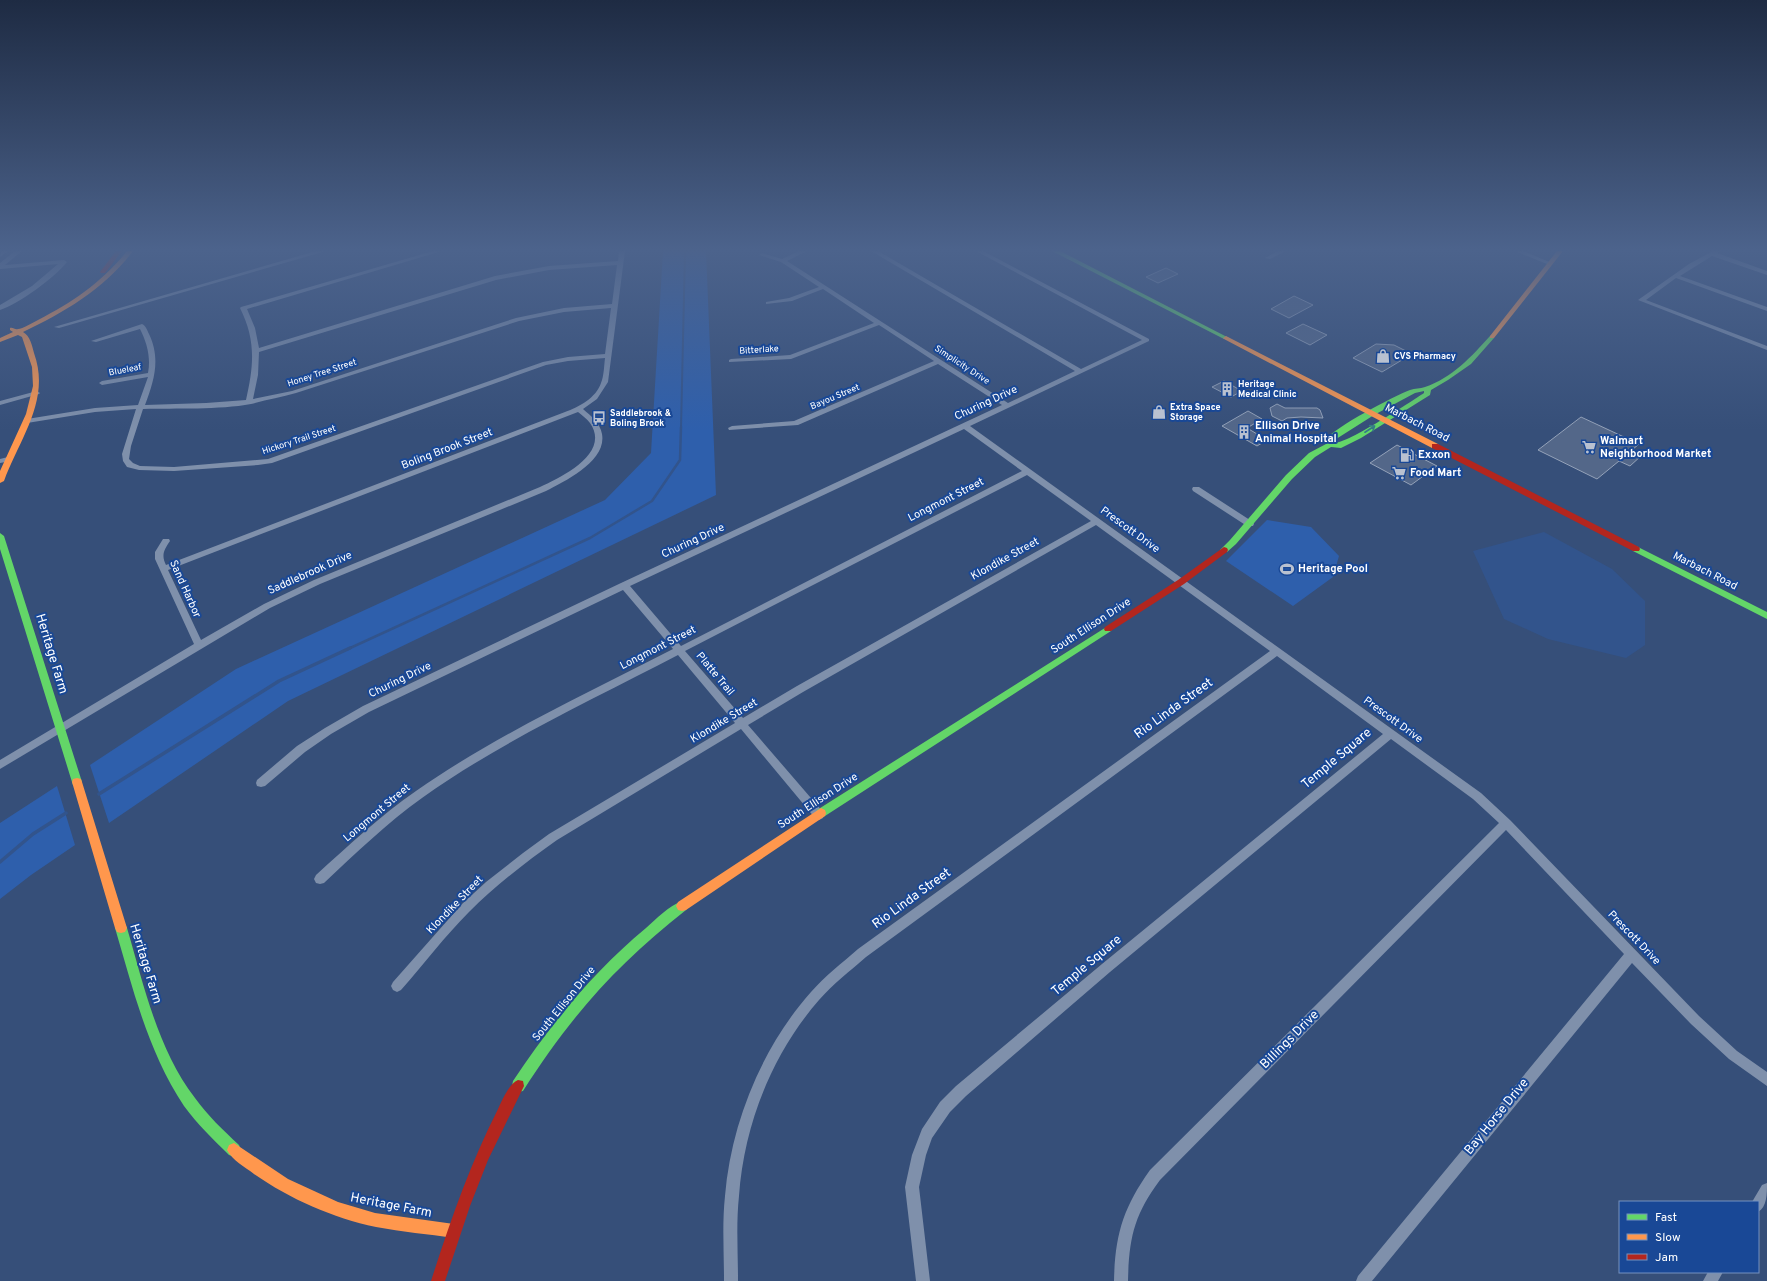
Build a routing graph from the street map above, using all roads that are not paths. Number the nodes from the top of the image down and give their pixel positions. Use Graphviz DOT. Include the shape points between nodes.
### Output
graph roads {
  1 [pos="49,311"];
  2 [pos="58,311"];
  3 [pos="114,311"];
  4 [pos="244,311"];
  5 [pos="388,311"];
  6 [pos="560,311"];
  7 [pos="614,311"];
  8 [pos="860,311"];
  9 [pos="977,311"];
  10 [pos="1092,311"];
  11 [pos="1172,311"];
  12 [pos="1512,311"];
  13 [pos="1669,311"];
  14 [pos="879,323"];
  15 [pos="57,327"];
  16 [pos="16,330"];
  17 [pos="0,334"];
  18 [pos="0,340"];
  19 [pos="94,341"];
  20 [pos="1767,348"];
  21 [pos="256,351"];
  22 [pos="609,356"];
  23 [pos="731,361"];
  24 [pos="939,362"];
  25 [pos="1080,371"];
  26 [pos="152,374"];
  27 [pos="102,383"];
  28 [pos="1427,389"];
  29 [pos="37,393"];
  30 [pos="249,402"];
  31 [pos="0,403"];
  32 [pos="1007,405"];
  33 [pos="141,408"];
  34 [pos="579,409"];
  35 [pos="1371,413"];
  36 [pos="1384,420"];
  37 [pos="27,421"];
  38 [pos="965,426"];
  39 [pos="732,428"];
  40 [pos="1344,430"];
  41 [pos="1358,436"];
  42 [pos="1330,445"];
  43 [pos="4,460"];
  44 [pos="1028,471"];
  45 [pos="0,481"];
  46 [pos="1196,489"];
  47 [pos="1097,521"];
  48 [pos="1250,524"];
  49 [pos="0,536"];
  50 [pos="166,541"];
  51 [pos="164,569"];
  52 [pos="1181,582"];
  53 [pos="624,586"];
  54 [pos="1767,616"];
  55 [pos="199,646"];
  56 [pos="680,651"];
  57 [pos="1277,651"];
  58 [pos="742,725"];
  59 [pos="61,729"];
  60 [pos="1391,733"];
  61 [pos="0,765"];
  62 [pos="261,783"];
  63 [pos="819,814"];
  64 [pos="1506,823"];
  65 [pos="320,879"];
  66 [pos="1632,954"];
  67 [pos="397,986"];
  68 [pos="1767,1080"];
  69 [pos="1767,1190"];
  70 [pos="1759,1203"];
  71 [pos="454,1231"];
  72 [pos="438,1281"];
  73 [pos="731,1281"];
  74 [pos="923,1281"];
  75 [pos="1121,1281"];
  76 [pos="1363,1281"];
  1 -- 16 [label="street"];
  2 -- 16 [label="street"];
  3 -- 15 [label="street"];
  4 -- 21 [label="street" via="253,329"];
  5 -- 21 [label="street"];
  6 -- 30 [label="street, Honey Tree Street" via="526,317 294,392"];
  7 -- 22 [label="street, Boling Brook Street"];
  8 -- 14 [label="street, Simplicity Drive"];
  9 -- 25 [label="street"];
  10 -- 25 [label="street, Churing Drive" via="1147,340"];
  11 -- 35 [label="street, Marbach Road"];
  12 -- 28 [label="street, South Ellison Drive" via="1469,363"];
  13 -- 20 [label="street"];
  14 -- 23 [label="street, Bitterlake" via="791,357"];
  14 -- 24 [label="street, Simplicity Drive"];
  16 -- 17 [label="street"];
  16 -- 18 [label="street"];
  16 -- 29 [label="street" via="25,336 36,371"];
  19 -- 26 [label="street, Hickory Trail Street" via="142,326 153,354"];
  21 -- 30 [label="street" via="254,381"];
  22 -- 33 [label="street, Hickory Trail Street" via="552,362 285,456 234,466 150,469 131,466 125,456"];
  22 -- 34 [label="street, Boling Brook Street" via="602,389"];
  24 -- 32 [label="street, Simplicity Drive"];
  24 -- 39 [label="street, Bayou Street" via="795,423"];
  25 -- 32 [label="street, Churing Drive"];
  26 -- 27 [label="street, Blueleaf"];
  26 -- 33 [label="street, Hickory Trail Street"];
  28 -- 35 [label="street, South Ellison Drive" via="1413,391"];
  28 -- 36 [label="street, South Ellison Drive" via="1428,394"];
  29 -- 31 [label="street"];
  29 -- 37 [label="street"];
  30 -- 33 [label="street, Honey Tree Street"];
  32 -- 38 [label="street, Churing Drive"];
  33 -- 37 [label="street, Honey Tree Street" via="117,408"];
  34 -- 51 [label="street, Boling Brook Street"];
  34 -- 55 [label="street, Saddlebrook Drive" via="595,423 599,440 590,459 572,474 543,489 305,588 255,612"];
  35 -- 36 [label="street, Marbach Road"];
  35 -- 40 [label="street, South Ellison Drive"];
  41 -- 36 [label="street, South Ellison Drive, one-way"];
  36 -- 54 [label="street, Marbach Road"];
  37 -- 43 [label="street"];
  38 -- 44 [label="street, Prescott Drive"];
  38 -- 53 [label="street, Churing Drive"];
  40 -- 41 [label="street"];
  40 -- 42 [label="street, South Ellison Drive" via="1329,440"];
  41 -- 42 [label="street, South Ellison Drive" via="1338,446"];
  42 -- 48 [label="street, South Ellison Drive" via="1297,468"];
  43 -- 45 [label="street"];
  44 -- 47 [label="street, Prescott Drive"];
  44 -- 56 [label="street, Longmont Street"];
  46 -- 48 [label="street"];
  47 -- 52 [label="street, Prescott Drive"];
  47 -- 58 [label="street, Klondike Street" via="800,689"];
  48 -- 52 [label="street, South Ellison Drive" via="1222,552"];
  49 -- 59 [label="street, Heritage Farm"];
  50 -- 51 [label="street, Sand Harbor" via="159,552"];
  51 -- 55 [label="street, Sand Harbor"];
  52 -- 57 [label="street, Prescott Drive"];
  52 -- 63 [label="street, South Ellison Drive"];
  53 -- 56 [label="street, Platte Trail"];
  53 -- 62 [label="street, Churing Drive" via="360,713 301,748"];
  55 -- 59 [label="street, Saddlebrook Drive"];
  56 -- 58 [label="street, Platte Trail"];
  56 -- 65 [label="street, Longmont Street" via="530,728 420,793"];
  57 -- 60 [label="street, Prescott Drive"];
  57 -- 73 [label="street, Rio Linda Street" via="862,953 816,996 796,1019 763,1073 750,1112 733,1184"];
  58 -- 63 [label="street, Platte Trail"];
  58 -- 67 [label="street, Klondike Street" via="553,837 521,859 456,919"];
  59 -- 61 [label="street, Saddlebrook Drive"];
  59 -- 71 [label="street, Heritage Farm" via="147,1015 163,1057 188,1100 209,1126 250,1163 301,1193 365,1217"];
  60 -- 64 [label="street, Prescott Drive" via="1477,796"];
  60 -- 74 [label="street, Temple Square" via="1106,968 945,1107 927,1134 912,1187"];
  63 -- 71 [label="street, South Ellison Drive" via="695,897 647,933 585,993 543,1048 499,1121"];
  64 -- 66 [label="street, Prescott Drive"];
  64 -- 75 [label="street, Billings Drive" via="1155,1175 1128,1221 1121,1254"];
  66 -- 68 [label="street, Prescott Drive" via="1695,1020 1733,1055"];
  66 -- 76 [label="street, Bay Horse Drive"];
  69 -- 70 [label="street"];
  71 -- 72 [label="street, South Ellison Drive"];
}
